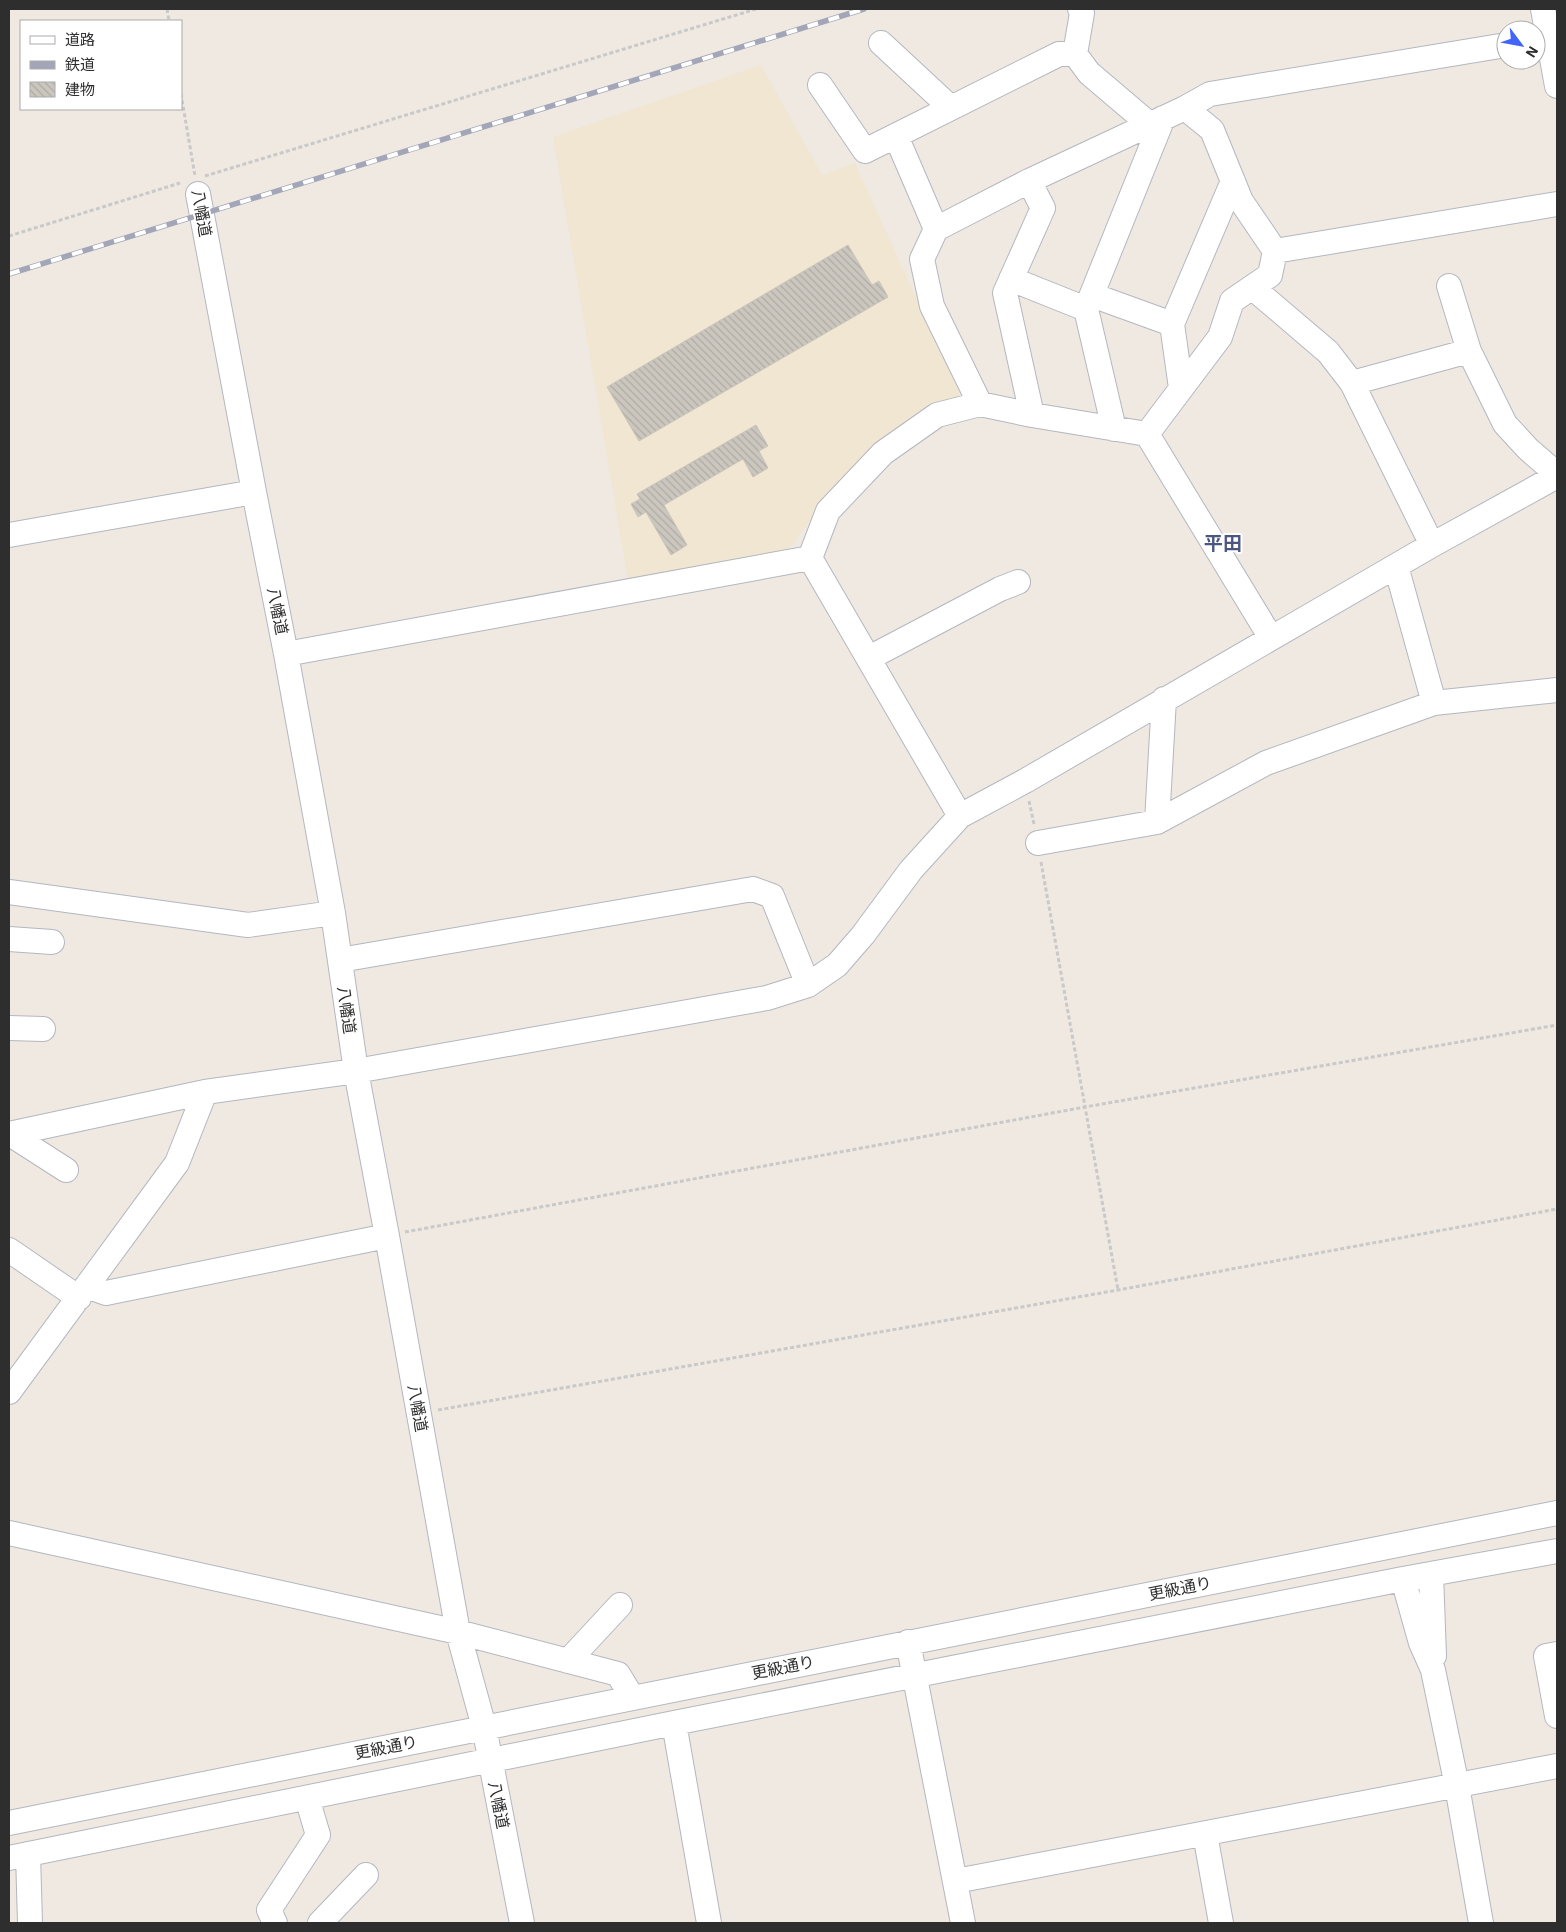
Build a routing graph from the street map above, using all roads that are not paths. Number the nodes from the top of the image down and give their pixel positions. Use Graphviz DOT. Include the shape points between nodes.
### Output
graph roads {
  1 [pos="1080,9"];
  2 [pos="881,43"];
  3 [pos="1496,47"];
  4 [pos="1546,52"];
  5 [pos="1075,54"];
  6 [pos="820,85"];
  7 [pos="1557,86"];
  8 [pos="950,108"];
  9 [pos="1184,108"];
  10 [pos="1156,121"];
  11 [pos="896,136"];
  12 [pos="1029,181"];
  13 [pos="1233,181"];
  14 [pos="197,186"];
  15 [pos="1557,204"];
  16 [pos="936,229"];
  17 [pos="1275,251"];
  18 [pos="1011,279"];
  19 [pos="1449,286"];
  20 [pos="1253,288"];
  21 [pos="1089,302"];
  22 [pos="1172,324"];
  23 [pos="1469,350"];
  24 [pos="1352,383"];
  25 [pos="1181,388"];
  26 [pos="980,404"];
  27 [pos="1032,415"];
  28 [pos="1114,429"];
  29 [pos="1147,434"];
  30 [pos="1557,475"];
  31 [pos="254,492"];
  32 [pos="9,535"];
  33 [pos="1432,545"];
  34 [pos="810,558"];
  35 [pos="1396,566"];
  36 [pos="1018,582"];
  37 [pos="1271,638"];
  38 [pos="286,654"];
  39 [pos="869,658"];
  40 [pos="1557,690"];
  41 [pos="1164,699"];
  42 [pos="1434,703"];
  43 [pos="960,816"];
  44 [pos="1157,822"];
  45 [pos="1038,843"];
  46 [pos="9,892"];
  47 [pos="333,913"];
  48 [pos="9,939"];
  49 [pos="52,942"];
  50 [pos="340,960"];
  51 [pos="808,985"];
  52 [pos="9,1028"];
  53 [pos="43,1029"];
  54 [pos="356,1071"];
  55 [pos="205,1092"];
  56 [pos="9,1134"];
  57 [pos="66,1170"];
  58 [pos="387,1236"];
  59 [pos="9,1250"];
  60 [pos="83,1292"];
  61 [pos="9,1392"];
  62 [pos="1557,1513"];
  63 [pos="9,1533"];
  64 [pos="1557,1551"];
  65 [pos="1431,1574"];
  66 [pos="1403,1579"];
  67 [pos="620,1605"];
  68 [pos="458,1632"];
  69 [pos="908,1642"];
  70 [pos="1557,1654"];
  71 [pos="568,1661"];
  72 [pos="1433,1670"];
  73 [pos="915,1677"];
  74 [pos="632,1697"];
  75 [pos="1557,1716"];
  76 [pos="674,1723"];
  77 [pos="484,1727"];
  78 [pos="491,1761"];
  79 [pos="1557,1766"];
  80 [pos="1457,1786"];
  81 [pos="307,1798"];
  82 [pos="9,1823"];
  83 [pos="1206,1834"];
  84 [pos="18,1856"];
  85 [pos="366,1875"];
  86 [pos="956,1881"];
  87 [pos="30,1923"];
  88 [pos="275,1923"];
  89 [pos="320,1923"];
  90 [pos="522,1923"];
  91 [pos="709,1923"];
  92 [pos="963,1923"];
  93 [pos="1221,1923"];
  94 [pos="1482,1923"];
  1 -- 5 [label="street"];
  2 -- 8 [label="street"];
  3 -- 9 [label="street" via="1210,94"];
  4 -- 7 [label="street"];
  5 -- 8 [label="street" via="1059,54"];
  5 -- 10 [label="street" via="1089,73"];
  6 -- 11 [label="street" via="865,151"];
  8 -- 11 [label="street"];
  9 -- 10 [label="street"];
  9 -- 13 [label="street" via="1212,130"];
  10 -- 12 [label="street"];
  10 -- 21 [label="street"];
  11 -- 16 [label="street"];
  12 -- 16 [label="street"];
  12 -- 18 [label="street" via="1043,208"];
  13 -- 17 [label="street" via="1241,201"];
  13 -- 22 [label="street"];
  14 -- 31 [label="street, 八幡道"];
  15 -- 17 [label="street"];
  16 -- 26 [label="street" via="922,259 932,306"];
  17 -- 20 [label="street" via="1270,275"];
  18 -- 21 [label="street"];
  18 -- 27 [label="street" via="1005,293"];
  19 -- 23 [label="street"];
  20 -- 24 [label="street" via="1328,352"];
  20 -- 25 [label="street" via="1232,302 1220,337"];
  21 -- 22 [label="street"];
  21 -- 28 [label="street"];
  22 -- 25 [label="street"];
  23 -- 24 [label="street"];
  23 -- 30 [label="street" via="1505,424"];
  24 -- 33 [label="street"];
  25 -- 29 [label="street"];
  26 -- 27 [label="street"];
  26 -- 34 [label="street" via="937,415 883,453 828,510"];
  27 -- 28 [label="street"];
  28 -- 29 [label="street"];
  29 -- 37 [label="street"];
  30 -- 33 [label="street"];
  31 -- 32 [label="street"];
  31 -- 38 [label="street, 八幡道"];
  33 -- 35 [label="street"];
  34 -- 38 [label="street"];
  34 -- 39 [label="street"];
  35 -- 37 [label="street"];
  35 -- 42 [label="street"];
  36 -- 39 [label="street"];
  37 -- 41 [label="street"];
  38 -- 47 [label="street, 八幡道"];
  39 -- 43 [label="street"];
  40 -- 42 [label="street"];
  41 -- 43 [label="street"];
  41 -- 44 [label="street"];
  42 -- 44 [label="street" via="1266,763"];
  43 -- 51 [label="street" via="910,870 837,965"];
  44 -- 45 [label="street"];
  46 -- 47 [label="street" via="248,925"];
  47 -- 50 [label="street, 八幡道"];
  48 -- 49 [label="street"];
  50 -- 51 [label="street" via="753,889 772,896"];
  50 -- 54 [label="street, 八幡道"];
  51 -- 54 [label="street" via="768,998"];
  52 -- 53 [label="street"];
  54 -- 55 [label="street"];
  54 -- 58 [label="street, 八幡道"];
  55 -- 56 [label="street"];
  55 -- 60 [label="street" via="176,1164"];
  56 -- 57 [label="street"];
  58 -- 60 [label="street" via="106,1293"];
  58 -- 68 [label="street, 八幡道"];
  59 -- 60 [label="street"];
  60 -- 61 [label="street"];
  62 -- 69 [label="street, 更級通り"];
  63 -- 68 [label="street"];
  64 -- 65 [label="street"];
  65 -- 66 [label="street"];
  65 -- 72 [label="street"];
  66 -- 72 [label="street" via="1421,1643"];
  66 -- 73 [label="street"];
  67 -- 71 [label="street"];
  68 -- 71 [label="street"];
  68 -- 77 [label="street, 八幡道"];
  69 -- 73 [label="street"];
  69 -- 74 [label="street, 更級通り"];
  70 -- 75 [label="street" via="1546,1656"];
  71 -- 74 [label="street" via="618,1674"];
  72 -- 80 [label="street"];
  73 -- 76 [label="street"];
  73 -- 86 [label="street"];
  74 -- 77 [label="street, 更級通り"];
  76 -- 78 [label="street"];
  76 -- 91 [label="street"];
  77 -- 78 [label="street, 八幡道"];
  77 -- 82 [label="street, 更級通り"];
  78 -- 81 [label="street"];
  78 -- 90 [label="street, 八幡道"];
  79 -- 80 [label="street"];
  80 -- 83 [label="street"];
  80 -- 94 [label="street"];
  81 -- 84 [label="street"];
  81 -- 88 [label="street" via="318,1834 269,1910"];
  83 -- 86 [label="street"];
  83 -- 93 [label="street"];
  84 -- 87 [label="street"];
  85 -- 89 [label="street"];
  86 -- 92 [label="street"];
}
